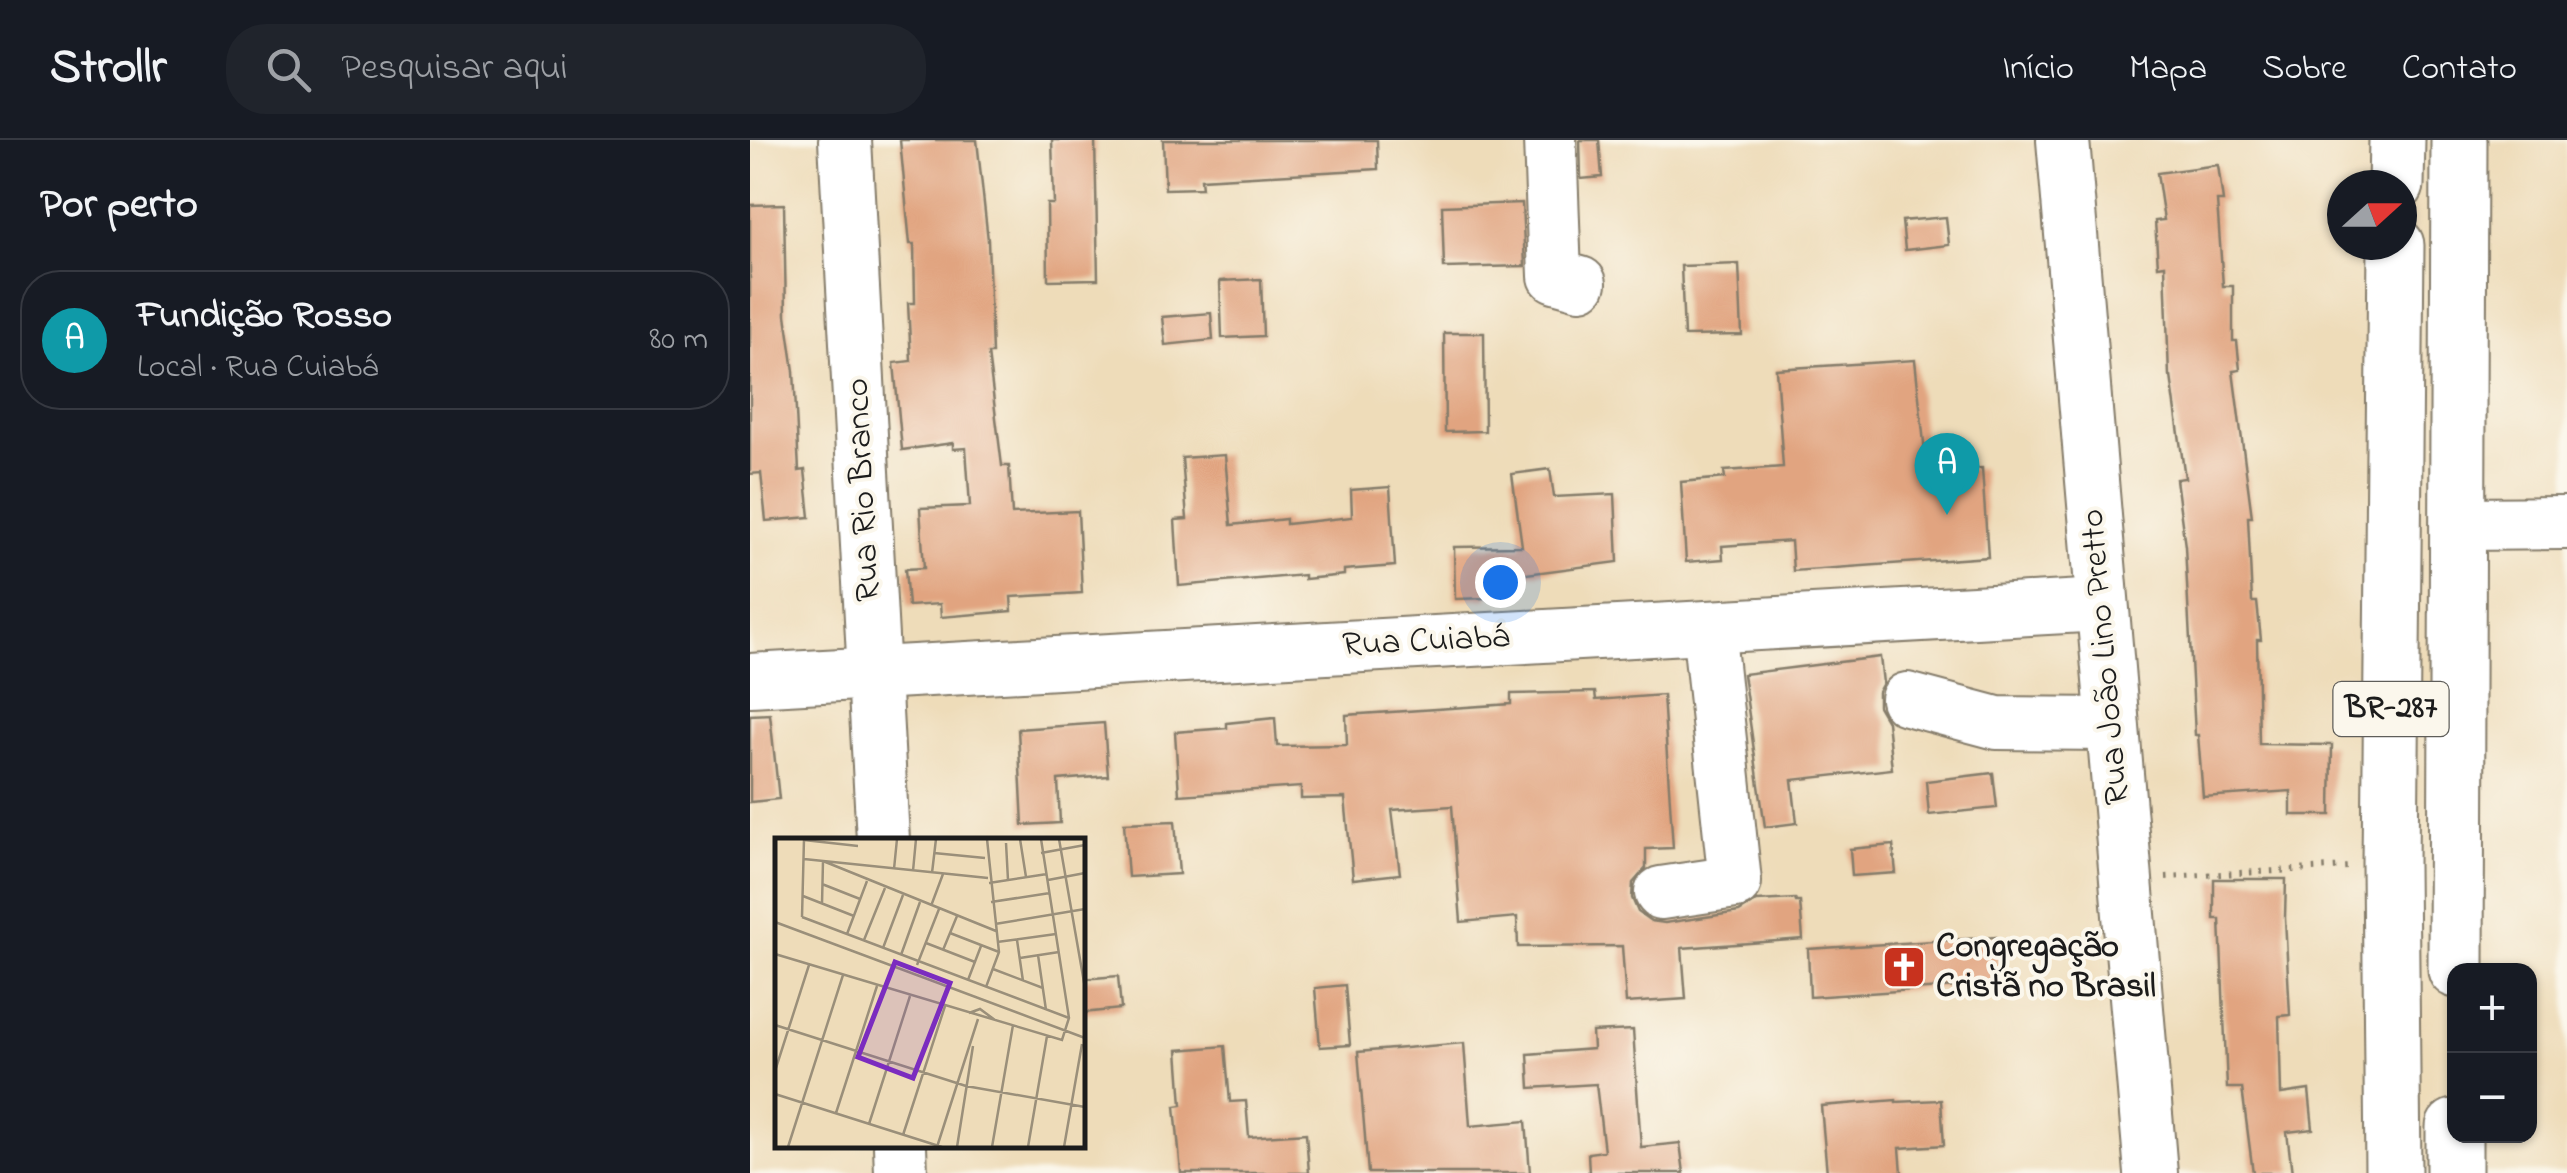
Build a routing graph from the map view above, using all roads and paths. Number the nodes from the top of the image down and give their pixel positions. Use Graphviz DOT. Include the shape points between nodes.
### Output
graph roads {
  1 [pos="845,140"];
  2 [pos="1550,140"];
  3 [pos="2063,140"];
  4 [pos="2396,140"];
  5 [pos="2458,140"];
  6 [pos="2396,170"];
  7 [pos="2396,260"];
  8 [pos="1580,283"];
  9 [pos="2567,522"];
  10 [pos="2459,524"];
  11 [pos="2102,605"];
  12 [pos="1708,627"];
  13 [pos="874,673"];
  14 [pos="750,680"];
  15 [pos="1907,699"];
  16 [pos="2112,724"];
  17 [pos="883,838"];
  18 [pos="2390,865"];
  19 [pos="2126,879"];
  20 [pos="1661,893"];
  21 [pos="2456,963"];
  22 [pos="2454,1143"];
  23 [pos="900,1148"];
  24 [pos="901,1173"];
  25 [pos="2151,1173"];
  26 [pos="2393,1173"];
  27 [pos="2454,1173"];
  1 -- 13 [label="street, Rua Rio Branco"];
  2 -- 8 [label="street" via="1556,276"];
  3 -- 11 [label="street, Rua João Lino Pretto"];
  4 -- 6 [label="highway"];
  5 -- 10 [label="highway, BR-287"];
  7 -- 18 [label="highway, BR-287"];
  9 -- 10 [label="street"];
  10 -- 21 [label="highway, BR-287"];
  11 -- 12 [label="street, Rua Cuiabá"];
  11 -- 16 [label="street, Rua João Lino Pretto"];
  12 -- 13 [label="street, Rua Cuiabá"];
  12 -- 20 [label="street" via="1735,882"];
  13 -- 14 [label="street, Rua Cuiabá"];
  13 -- 17 [label="street, Rua Rio Branco"];
  15 -- 16 [label="street" via="1997,723"];
  16 -- 19 [label="street, Rua João Lino Pretto"];
  18 -- 19 [label="path"];
  18 -- 26 [label="highway, BR-287"];
  19 -- 25 [label="street, Rua João Lino Pretto"];
  22 -- 27 [label="highway"];
  23 -- 24 [label="street"];
}
